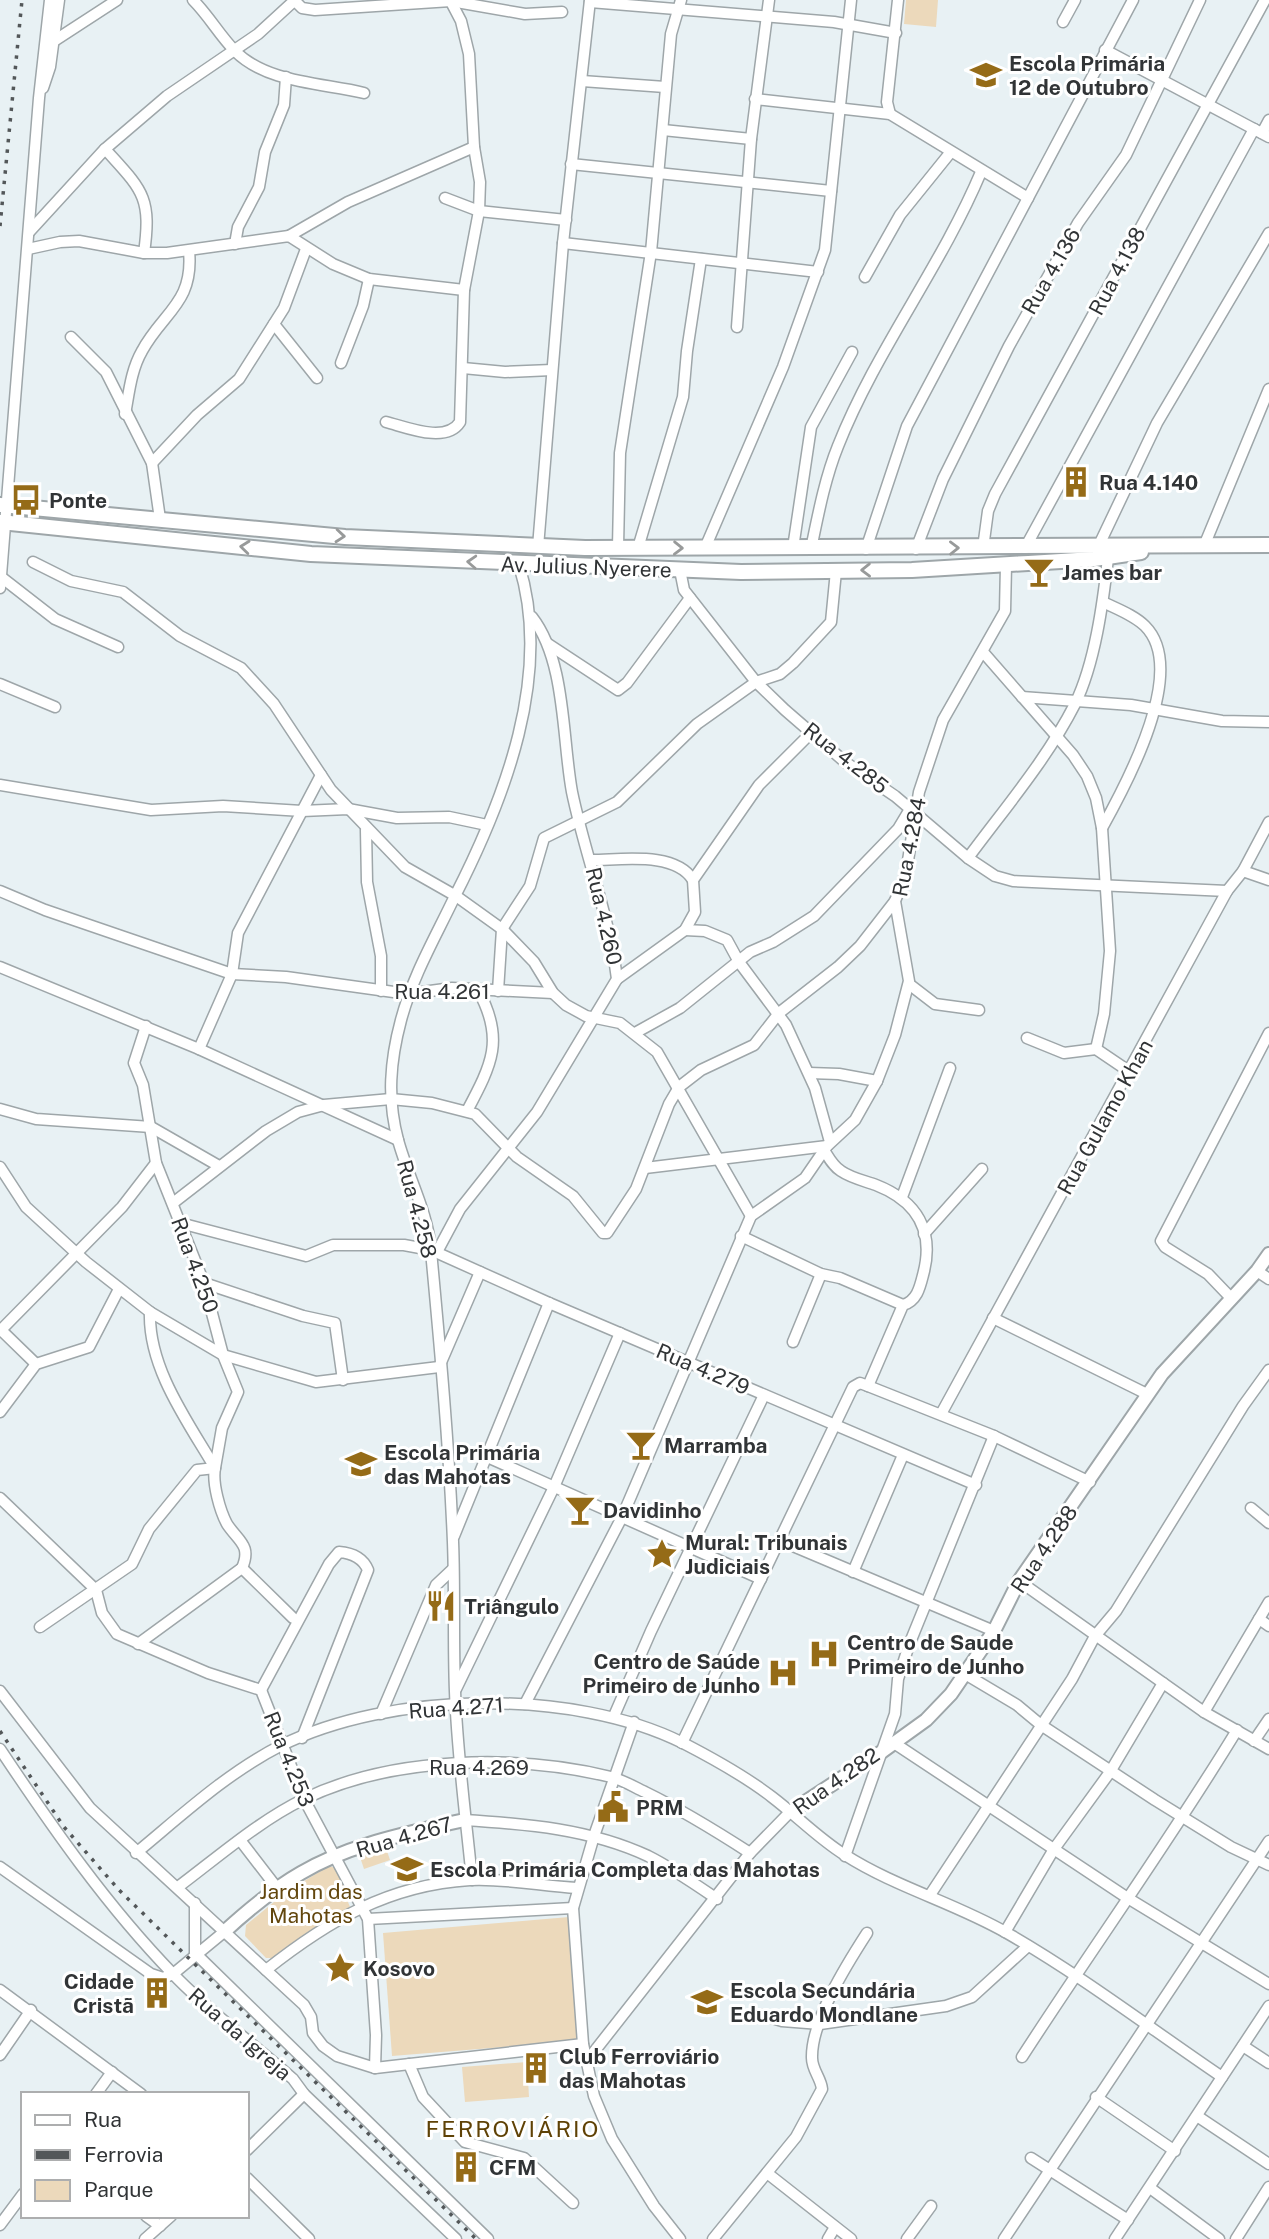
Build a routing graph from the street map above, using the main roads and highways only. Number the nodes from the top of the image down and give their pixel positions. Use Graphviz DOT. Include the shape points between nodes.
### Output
graph roads {
  1 [pos="3,505"];
  2 [pos="3,523"];
  3 [pos="1268,542"];
  4 [pos="1173,547"];
  1 -- 4 [label="main road, Av. Julius Nyerere, one-way" via="345,537 538,547"];
  4 -- 2 [label="main road, Av. Julius Nyerere, one-way" via="1108,558 1006,565 680,570 312,554"];
  3 -- 4 [label="main road, Av. Julius Nyerere"];
}
